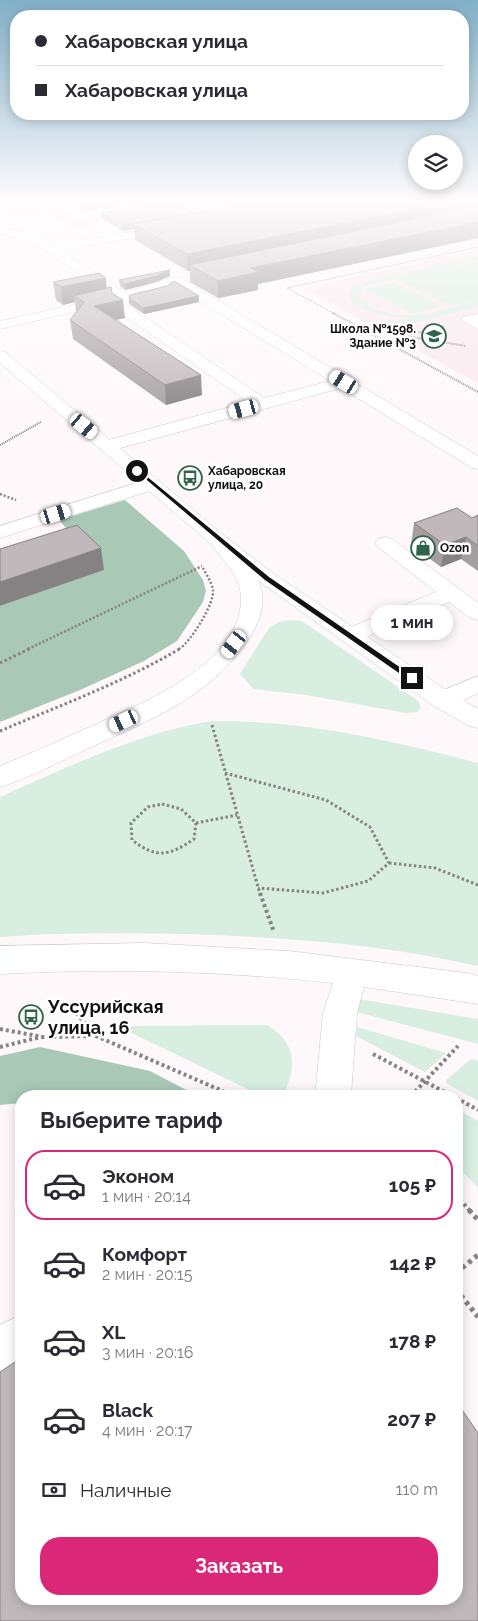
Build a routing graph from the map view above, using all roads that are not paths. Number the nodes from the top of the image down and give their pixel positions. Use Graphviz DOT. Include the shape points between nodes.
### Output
graph roads {
  1 [pos="93,277"];
  2 [pos="190,277"];
  3 [pos="174,280"];
  4 [pos="123,297"];
  5 [pos="0,325"];
  6 [pos="0,355"];
  7 [pos="344,382"];
  8 [pos="262,404"];
  9 [pos="107,446"];
  10 [pos="478,464"];
  11 [pos="152,484"];
  12 [pos="0,532"];
  13 [pos="219,541"];
  14 [pos="385,543"];
  15 [pos="452,593"];
  16 [pos="478,613"];
  17 [pos="349,636"];
  18 [pos="478,684"];
  19 [pos="443,700"];
  20 [pos="478,720"];
  21 [pos="0,777"];
  22 [pos="0,960"];
  23 [pos="353,972"];
  24 [pos="478,990"];
  25 [pos="334,1090"];
  26 [pos="15,1340"];
  27 [pos="0,1351"];
  1 -- 4 [label="main road"];
  2 -- 3 [label="main road"];
  3 -- 4 [label="main road" via="162,287"];
  3 -- 7 [label="main road"];
  4 -- 5 [label="main road"];
  4 -- 8 [label="main road" via="120,306"];
  6 -- 9 [label="main road"];
  7 -- 8 [label="main road"];
  7 -- 10 [label="main road"];
  8 -- 9 [label="main road"];
  9 -- 11 [label="main road"];
  11 -- 12 [label="main road"];
  11 -- 13 [label="main road"];
  13 -- 17 [label="main road"];
  13 -- 21 [label="main road" via="248,581 252,600 247,621 218,665 196,684 155,706"];
  14 -- 15 [label="main road"];
  15 -- 16 [label="main road"];
  15 -- 17 [label="main road"];
  17 -- 19 [label="main road"];
  18 -- 19 [label="main road"];
  19 -- 20 [label="main road"];
  22 -- 23 [label="main road" via="151,956 264,962"];
  23 -- 24 [label="main road"];
  23 -- 25 [label="main road" via="340,1013"];
  26 -- 27 [label="main road"];
}
